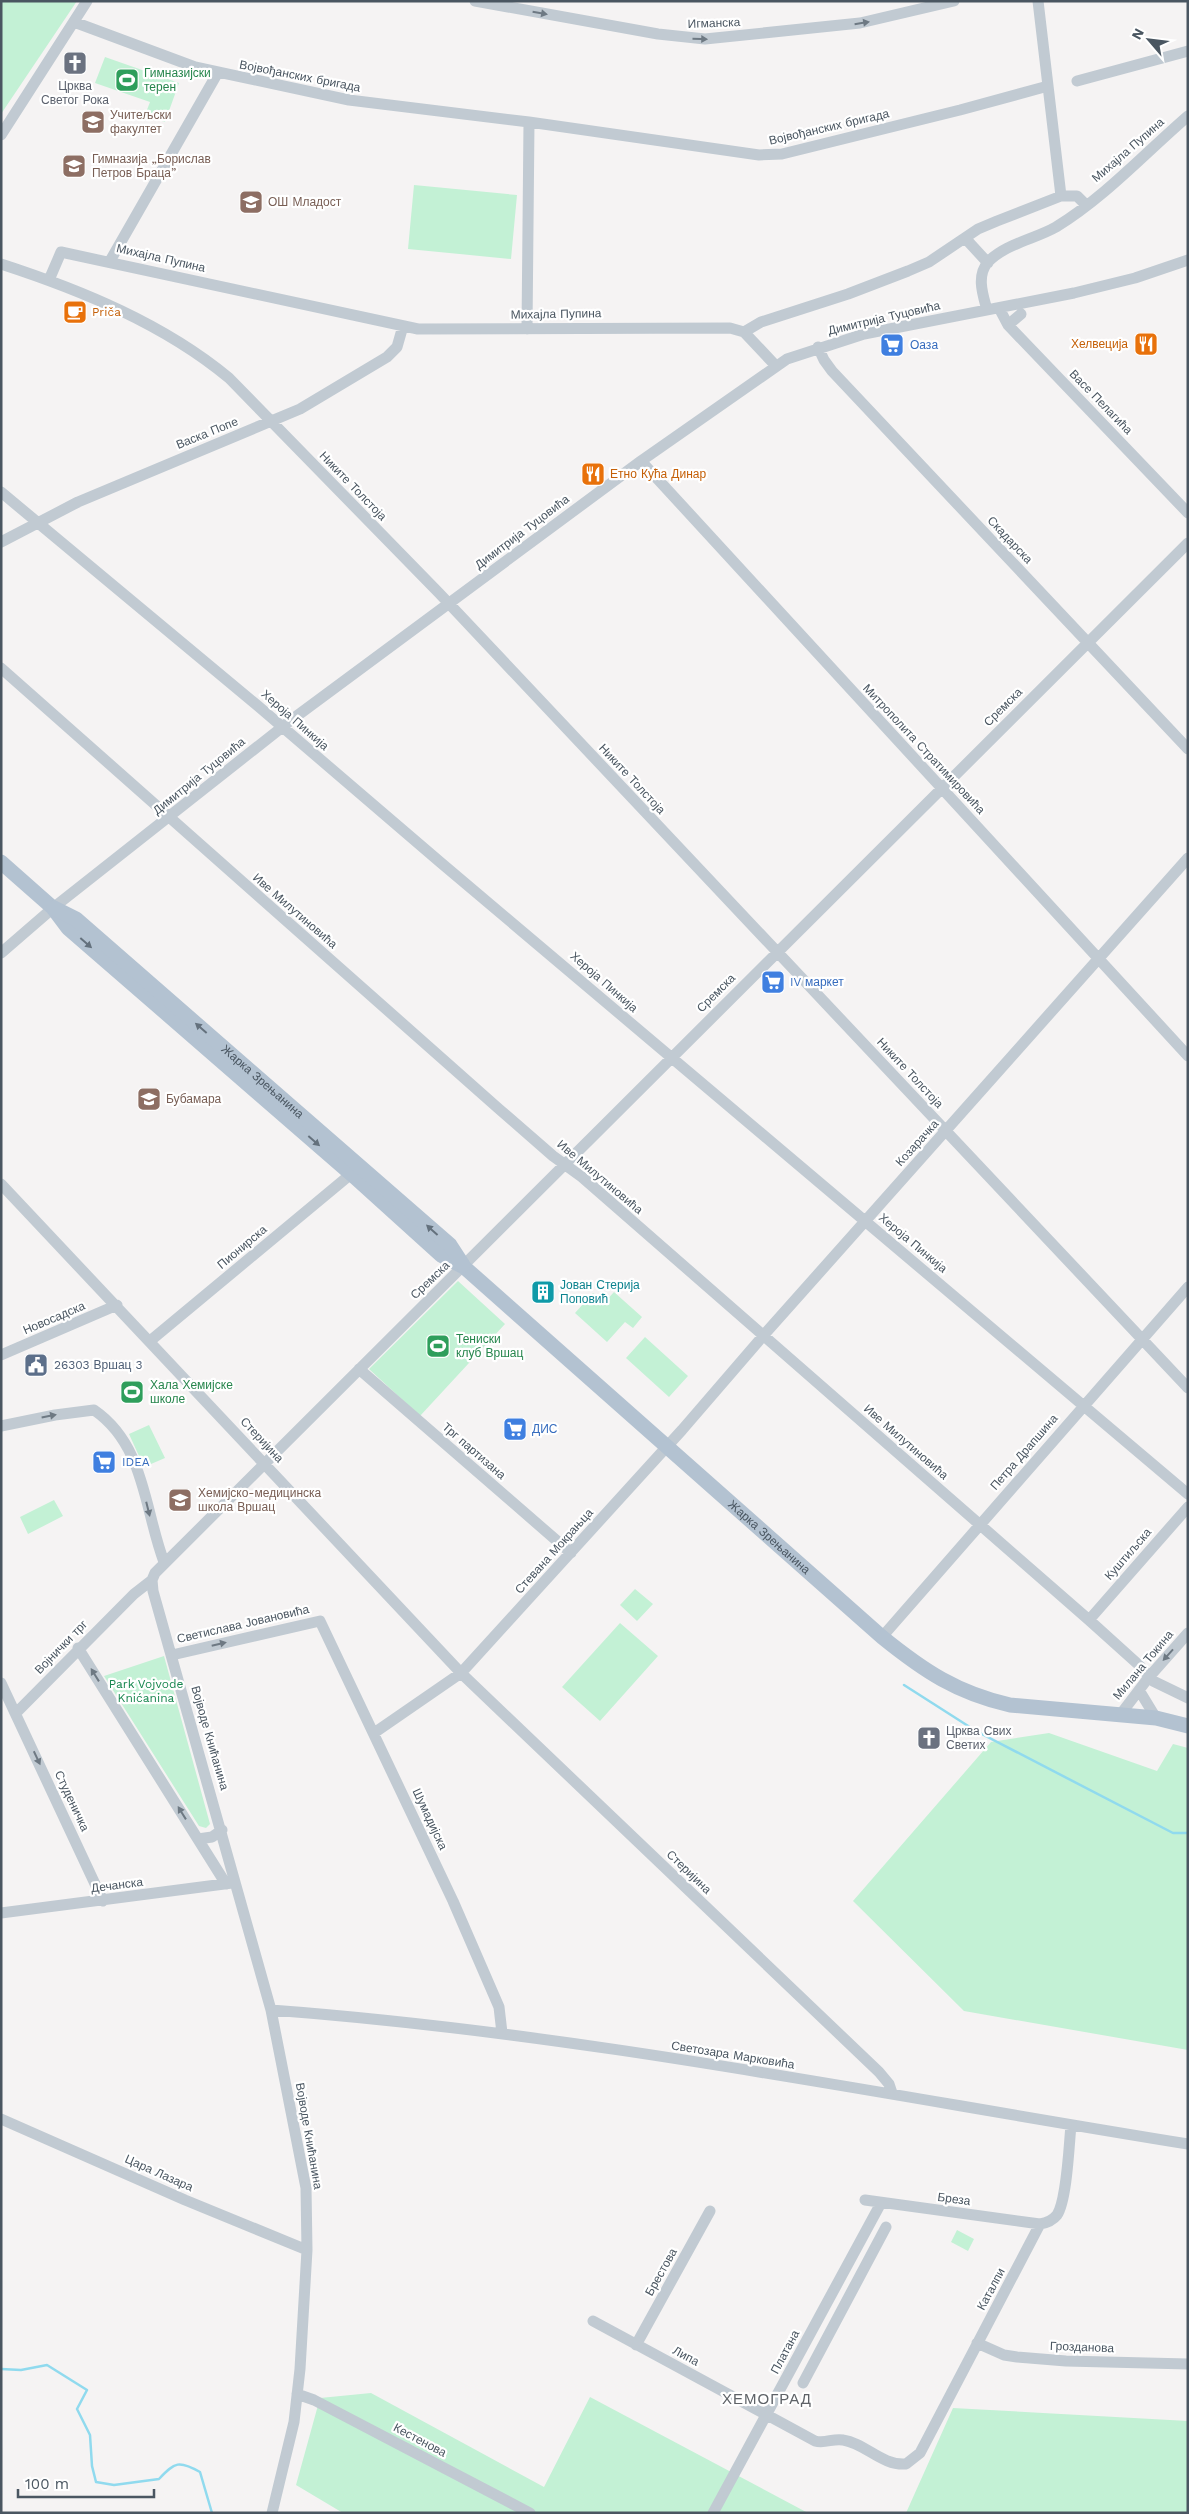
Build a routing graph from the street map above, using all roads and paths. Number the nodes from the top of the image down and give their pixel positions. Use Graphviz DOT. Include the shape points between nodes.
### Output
graph roads {
  1 [pos="87,1"];
  2 [pos="474,1"];
  3 [pos="954,1"];
  4 [pos="1038,1"];
  5 [pos="74,22"];
  6 [pos="1188,51"];
  7 [pos="217,74"];
  8 [pos="1077,81"];
  9 [pos="1048,86"];
  10 [pos="1188,116"];
  11 [pos="529,122"];
  12 [pos="1,135"];
  13 [pos="1061,196"];
  14 [pos="1086,205"];
  15 [pos="970,244"];
  16 [pos="1188,260"];
  17 [pos="110,261"];
  18 [pos="988,262"];
  19 [pos="1,264"];
  20 [pos="49,280"];
  21 [pos="999,308"];
  22 [pos="986,310"];
  23 [pos="1021,314"];
  24 [pos="1008,325"];
  25 [pos="403,326"];
  26 [pos="527,329"];
  27 [pos="746,334"];
  28 [pos="818,347"];
  29 [pos="776,366"];
  30 [pos="271,422"];
  31 [pos="641,460"];
  32 [pos="1,492"];
  33 [pos="1188,513"];
  34 [pos="37,524"];
  35 [pos="1,542"];
  36 [pos="1188,543"];
  37 [pos="449,604"];
  38 [pos="1088,642"];
  39 [pos="1,668"];
  40 [pos="282,727"];
  41 [pos="1188,749"];
  42 [pos="942,788"];
  43 [pos="170,818"];
  44 [pos="1188,858"];
  45 [pos="1,862"];
  46 [pos="53,908"];
  47 [pos="777,952"];
  48 [pos="1,953"];
  49 [pos="1099,958"];
  50 [pos="1188,1056"];
  51 [pos="671,1058"];
  52 [pos="946,1131"];
  53 [pos="564,1164"];
  54 [pos="351,1174"];
  55 [pos="1,1184"];
  56 [pos="866,1221"];
  57 [pos="464,1267"];
  58 [pos="1188,1287"];
  59 [pos="117,1305"];
  60 [pos="763,1336"];
  61 [pos="1141,1339"];
  62 [pos="150,1342"];
  63 [pos="1,1355"];
  64 [pos="359,1368"];
  65 [pos="1188,1388"];
  66 [pos="1083,1405"];
  67 [pos="1,1426"];
  68 [pos="668,1447"];
  69 [pos="264,1463"];
  70 [pos="1188,1494"];
  71 [pos="1188,1507"];
  72 [pos="979,1524"];
  73 [pos="570,1553"];
  74 [pos="164,1562"];
  75 [pos="152,1580"];
  76 [pos="1089,1620"];
  77 [pos="320,1621"];
  78 [pos="1188,1633"];
  79 [pos="882,1637"];
  80 [pos="78,1648"];
  81 [pos="172,1655"];
  82 [pos="462,1673"];
  83 [pos="1149,1677"];
  84 [pos="1,1683"];
  85 [pos="1139,1690"];
  86 [pos="1188,1698"];
  87 [pos="16,1713"];
  88 [pos="1120,1715"];
  89 [pos="1156,1718"];
  90 [pos="1188,1726"];
  91 [pos="374,1734"];
  92 [pos="222,1830"];
  93 [pos="198,1838"];
  94 [pos="231,1883"];
  95 [pos="103,1901"];
  96 [pos="1,1913"];
  97 [pos="271,2010"];
  98 [pos="502,2033"];
  99 [pos="892,2093"];
  100 [pos="1,2119"];
  101 [pos="1072,2125"];
  102 [pos="1188,2144"];
  103 [pos="865,2200"];
  104 [pos="881,2203"];
  105 [pos="710,2211"];
  106 [pos="1040,2224"];
  107 [pos="886,2228"];
  108 [pos="307,2250"];
  109 [pos="844,2270"];
  110 [pos="859,2278"];
  111 [pos="593,2321"];
  112 [pos="977,2343"];
  113 [pos="636,2345"];
  114 [pos="1188,2364"];
  115 [pos="803,2383"];
  116 [pos="297,2394"];
  117 [pos="767,2414"];
  118 [pos="911,2462"];
  119 [pos="272,2513"];
  120 [pos="530,2513"];
  121 [pos="713,2513"];
  1 -- 5 [label="street"];
  2 -- 3 [label="street, Игманска, one-way" via="658,34 705,39 860,23"];
  4 -- 9 [label="street"];
  5 -- 7 [label="street, Војвођанских бригада"];
  5 -- 12 [label="street"];
  6 -- 8 [label="street"];
  7 -- 11 [label="street, Војвођанских бригада" via="349,100"];
  7 -- 17 [label="street"];
  9 -- 11 [label="street, Војвођанских бригада" via="772,155"];
  9 -- 13 [label="street"];
  10 -- 14 [label="street, Михајла Пупина"];
  11 -- 26 [label="street"];
  13 -- 14 [label="street" via="1077,196"];
  13 -- 15 [label="street" via="978,229"];
  14 -- 18 [label="street, Михајла Пупина" via="1055,227"];
  15 -- 18 [label="street"];
  15 -- 27 [label="street" via="848,294 761,322"];
  16 -- 21 [label="street, Димитрија Туцовића" via="1135,278"];
  17 -- 20 [label="street, Михајла Пупина" via="61,252"];
  17 -- 25 [label="street, Михајла Пупина"];
  18 -- 22 [label="street" via="981,278"];
  19 -- 20 [label="street, Никите Толстоја"];
  20 -- 30 [label="street, Никите Толстоја" via="103,302 200,356 229,378"];
  21 -- 22 [label="street, Димитрија Туцовића"];
  21 -- 24 [label="street, Васе Пелагића"];
  22 -- 28 [label="street, Димитрија Туцовића" via="864,334"];
  23 -- 24 [label="street"];
  24 -- 33 [label="street, Васе Пелагића"];
  25 -- 26 [label="street, Михајла Пупина" via="445,330"];
  25 -- 30 [label="street, Васка Попе" via="396,347 387,357 300,409"];
  26 -- 27 [label="street, Михајла Пупина" via="730,328"];
  27 -- 29 [label="street"];
  28 -- 29 [label="street, Димитрија Туцовића" via="787,358"];
  28 -- 38 [label="street, Скадарска" via="832,370"];
  29 -- 31 [label="street, Димитрија Туцовића"];
  30 -- 34 [label="street, Васка Попе" via="78,502"];
  30 -- 37 [label="street, Никите Толстоја"];
  31 -- 37 [label="street, Димитрија Туцовића"];
  31 -- 42 [label="street, Митрополита Стратимировића"];
  32 -- 34 [label="street, Хероја Пинкија"];
  34 -- 35 [label="street, Васка Попе"];
  34 -- 40 [label="street, Хероја Пинкија"];
  36 -- 38 [label="street, Сремска"];
  37 -- 40 [label="street, Димитрија Туцовића"];
  37 -- 47 [label="street, Никите Толстоја"];
  38 -- 41 [label="street, Скадарска"];
  38 -- 42 [label="street, Сремска"];
  39 -- 43 [label="street, Иве Милутиновића"];
  40 -- 43 [label="street, Димитрија Туцовића"];
  40 -- 51 [label="street, Хероја Пинкија"];
  42 -- 47 [label="street, Сремска"];
  42 -- 49 [label="street, Митрополита Стратимировића"];
  43 -- 46 [label="street, Димитрија Туцовића"];
  43 -- 53 [label="street, Иве Милутиновића"];
  44 -- 49 [label="street, Козарачка"];
  45 -- 46 [label="main road, Жарка Зрењанина"];
  46 -- 48 [label="street, Димитрија Туцовића"];
  46 -- 54 [label="main road, Жарка Зрењанина, one-way" via="68,928"];
  57 -- 46 [label="main road, Жарка Зрењанина, one-way" via="450,1246 353,1159 76,919"];
  47 -- 51 [label="street, Сремска"];
  47 -- 52 [label="street, Никите Толстоја"];
  49 -- 50 [label="street, Митрополита Стратимировића"];
  49 -- 52 [label="street, Козарачка"];
  51 -- 53 [label="street, Сремска"];
  51 -- 56 [label="street, Хероја Пинкија"];
  52 -- 56 [label="street, Козарачка"];
  52 -- 61 [label="street, Никите Толстоја"];
  53 -- 57 [label="street, Сремска"];
  53 -- 60 [label="street, Иве Милутиновића"];
  54 -- 57 [label="main road, Жарка Зрењанина" via="441,1255"];
  54 -- 62 [label="street, Пионирска"];
  55 -- 59 [label="street, Стеријина"];
  56 -- 60 [label="street, Козарачка"];
  56 -- 66 [label="street, Хероја Пинкија"];
  57 -- 64 [label="street, Сремска"];
  57 -- 68 [label="main road, Жарка Зрењанина"];
  58 -- 61 [label="street, Петра Драпшина"];
  59 -- 62 [label="street, Стеријина"];
  59 -- 63 [label="street, Новосадска"];
  60 -- 68 [label="street, Козарачка"];
  60 -- 72 [label="street, Иве Милутиновића"];
  61 -- 65 [label="street, Никите Толстоја"];
  61 -- 66 [label="street, Петра Драпшина"];
  62 -- 69 [label="street, Стеријина"];
  64 -- 69 [label="street, Сремска"];
  64 -- 73 [label="street, Трг партизана"];
  66 -- 70 [label="street, Хероја Пинкија"];
  66 -- 72 [label="street, Петра Драпшина"];
  67 -- 74 [label="street, one-way" via="94,1410 108,1419 124,1438 137,1465"];
  68 -- 73 [label="street, Стевана Мокрањца"];
  68 -- 79 [label="main road, Жарка Зрењанина"];
  69 -- 74 [label="street, Сремска"];
  69 -- 82 [label="street, Стеријина"];
  71 -- 76 [label="street, Куштиљска"];
  72 -- 76 [label="street, Иве Милутиновића"];
  72 -- 79 [label="street, Петра Драпшина"];
  73 -- 82 [label="street, Стевана Мокрањца"];
  74 -- 75 [label="street, Војнички трг"];
  75 -- 80 [label="street, Војнички трг"];
  75 -- 81 [label="street, Војводе Книћанина"];
  76 -- 83 [label="street, Иве Милутиновића"];
  81 -- 77 [label="street, Светислава Јовановића, one-way"];
  77 -- 91 [label="street, Шумадијска"];
  78 -- 83 [label="street, Милана Токина, one-way"];
  79 -- 88 [label="main road, Жарка Зрењанина" via="934,1676 989,1700 1032,1708"];
  80 -- 87 [label="street, Војнички трг"];
  93 -- 80 [label="street, Војводе Книћанина, one-way"];
  81 -- 92 [label="street, Војводе Книћанина"];
  82 -- 91 [label="street"];
  82 -- 99 [label="street, Стеријина" via="879,2072"];
  83 -- 85 [label="street, Милана Токина"];
  83 -- 86 [label="street, Иве Милутиновића" via="1164,1688"];
  84 -- 87 [label="street"];
  85 -- 88 [label="street, Милана Токина"];
  85 -- 89 [label="street"];
  87 -- 95 [label="street, Студеничка, one-way"];
  88 -- 89 [label="main road, Жарка Зрењанина"];
  89 -- 90 [label="main road, Жарка Зрењанина"];
  91 -- 98 [label="street, Шумадијска" via="499,2007"];
  92 -- 93 [label="street" via="212,1837"];
  92 -- 94 [label="street, Војводе Книћанина"];
  93 -- 94 [label="street, Војводе Книћанина"];
  94 -- 95 [label="street, Дечанска"];
  94 -- 97 [label="street, Војводе Книћанина"];
  95 -- 96 [label="street, Дечанска"];
  97 -- 98 [label="street, Светозара Марковића"];
  97 -- 108 [label="street, Војводе Книћанина" via="306,2188"];
  98 -- 99 [label="street, Светозара Марковића"];
  99 -- 101 [label="street, Светозара Марковића"];
  100 -- 108 [label="street, Цара Лазара"];
  101 -- 102 [label="street, Светозара Марковића"];
  101 -- 106 [label="street, Каталпи" via="1062,2202 1056,2216"];
  103 -- 104 [label="street, Бреза"];
  104 -- 106 [label="street, Бреза"];
  104 -- 109 [label="street, Платана"];
  105 -- 113 [label="street, Брестова"];
  106 -- 112 [label="street, Каталпи"];
  107 -- 110 [label="street"];
  108 -- 116 [label="street, Војводе Книћанина"];
  109 -- 110 [label="street"];
  109 -- 117 [label="street, Платана"];
  110 -- 115 [label="street"];
  111 -- 113 [label="street, Липа"];
  112 -- 114 [label="street, Грозданова" via="1017,2357"];
  112 -- 118 [label="street, Каталпи" via="920,2453"];
  113 -- 117 [label="street, Липа"];
  116 -- 119 [label="street, Војводе Книћанина" via="288,2451"];
  116 -- 120 [label="street, Кестенова"];
  117 -- 118 [label="street, Липа" via="819,2442 842,2439 892,2463"];
  117 -- 121 [label="street, Платана"];
}
